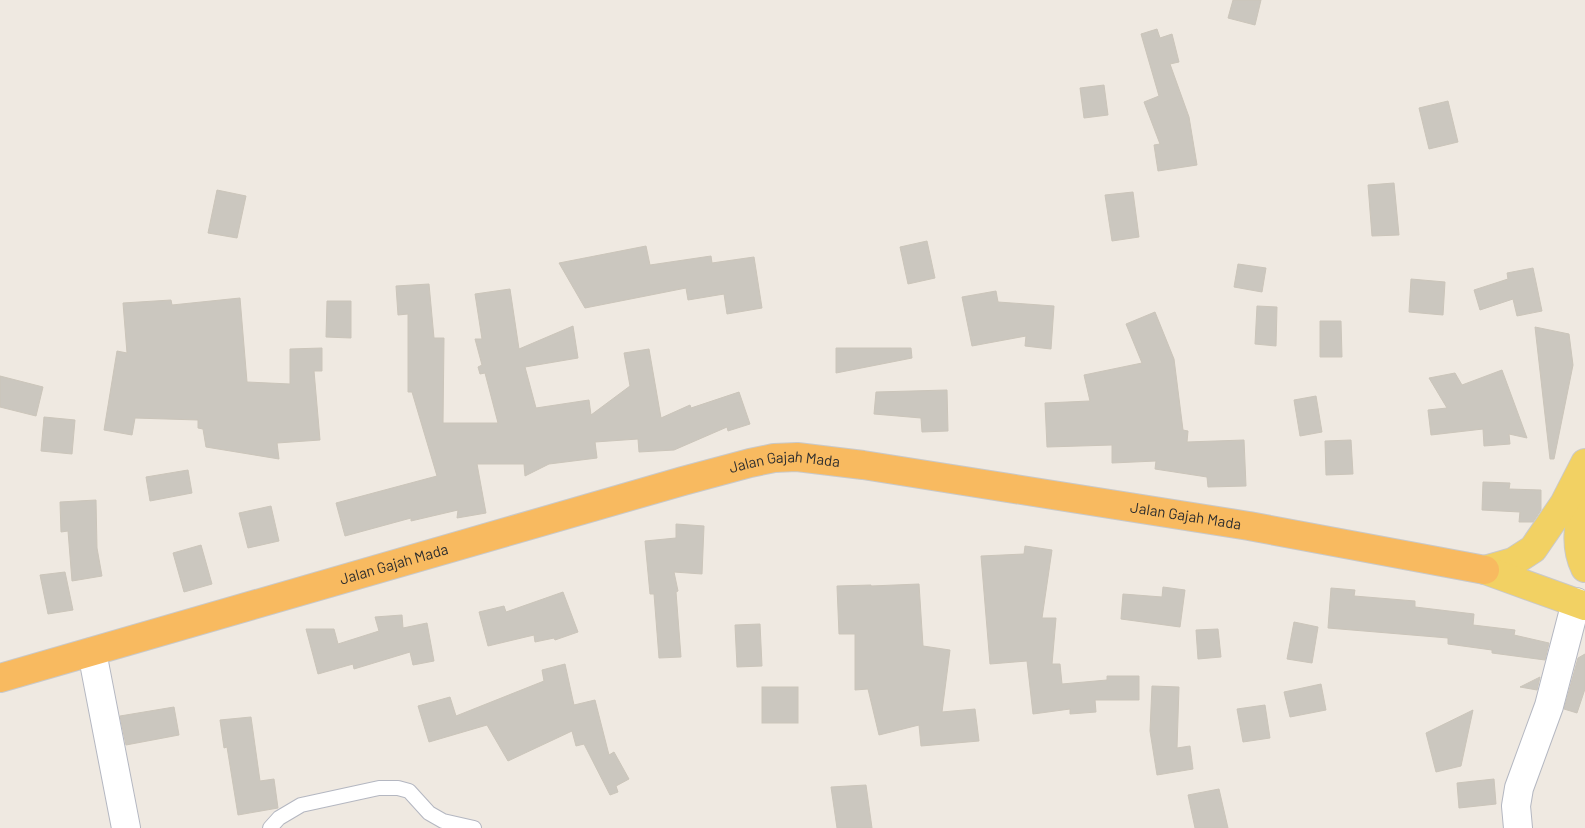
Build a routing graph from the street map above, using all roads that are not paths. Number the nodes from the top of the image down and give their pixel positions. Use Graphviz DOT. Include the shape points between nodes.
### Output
graph roads {
  1 [pos="1585,463"];
  2 [pos="1585,496"];
  3 [pos="1585,568"];
  4 [pos="1485,570"];
  5 [pos="1581,604"];
  6 [pos="92,652"];
  7 [pos="0,678"];
  8 [pos="126,828"];
  9 [pos="270,828"];
  10 [pos="474,828"];
  11 [pos="1518,828"];
  1 -- 4 [label="main road" via="1564,504 1533,549 1513,562"];
  2 -- 3 [label="main road" via="1578,529 1578,545"];
  4 -- 5 [label="main road, Jalan Gajah Mada"];
  4 -- 6 [label="highway, Jalan Gajah Mada" via="1248,526 863,465 774,458"];
  5 -- 11 [label="street" via="1519,788 1516,806"];
  6 -- 7 [label="highway, Jalan Gajah Mada"];
  6 -- 8 [label="street"];
  9 -- 10 [label="lane" via="279,818 301,805 379,788 409,791 429,813 443,821"];
}
